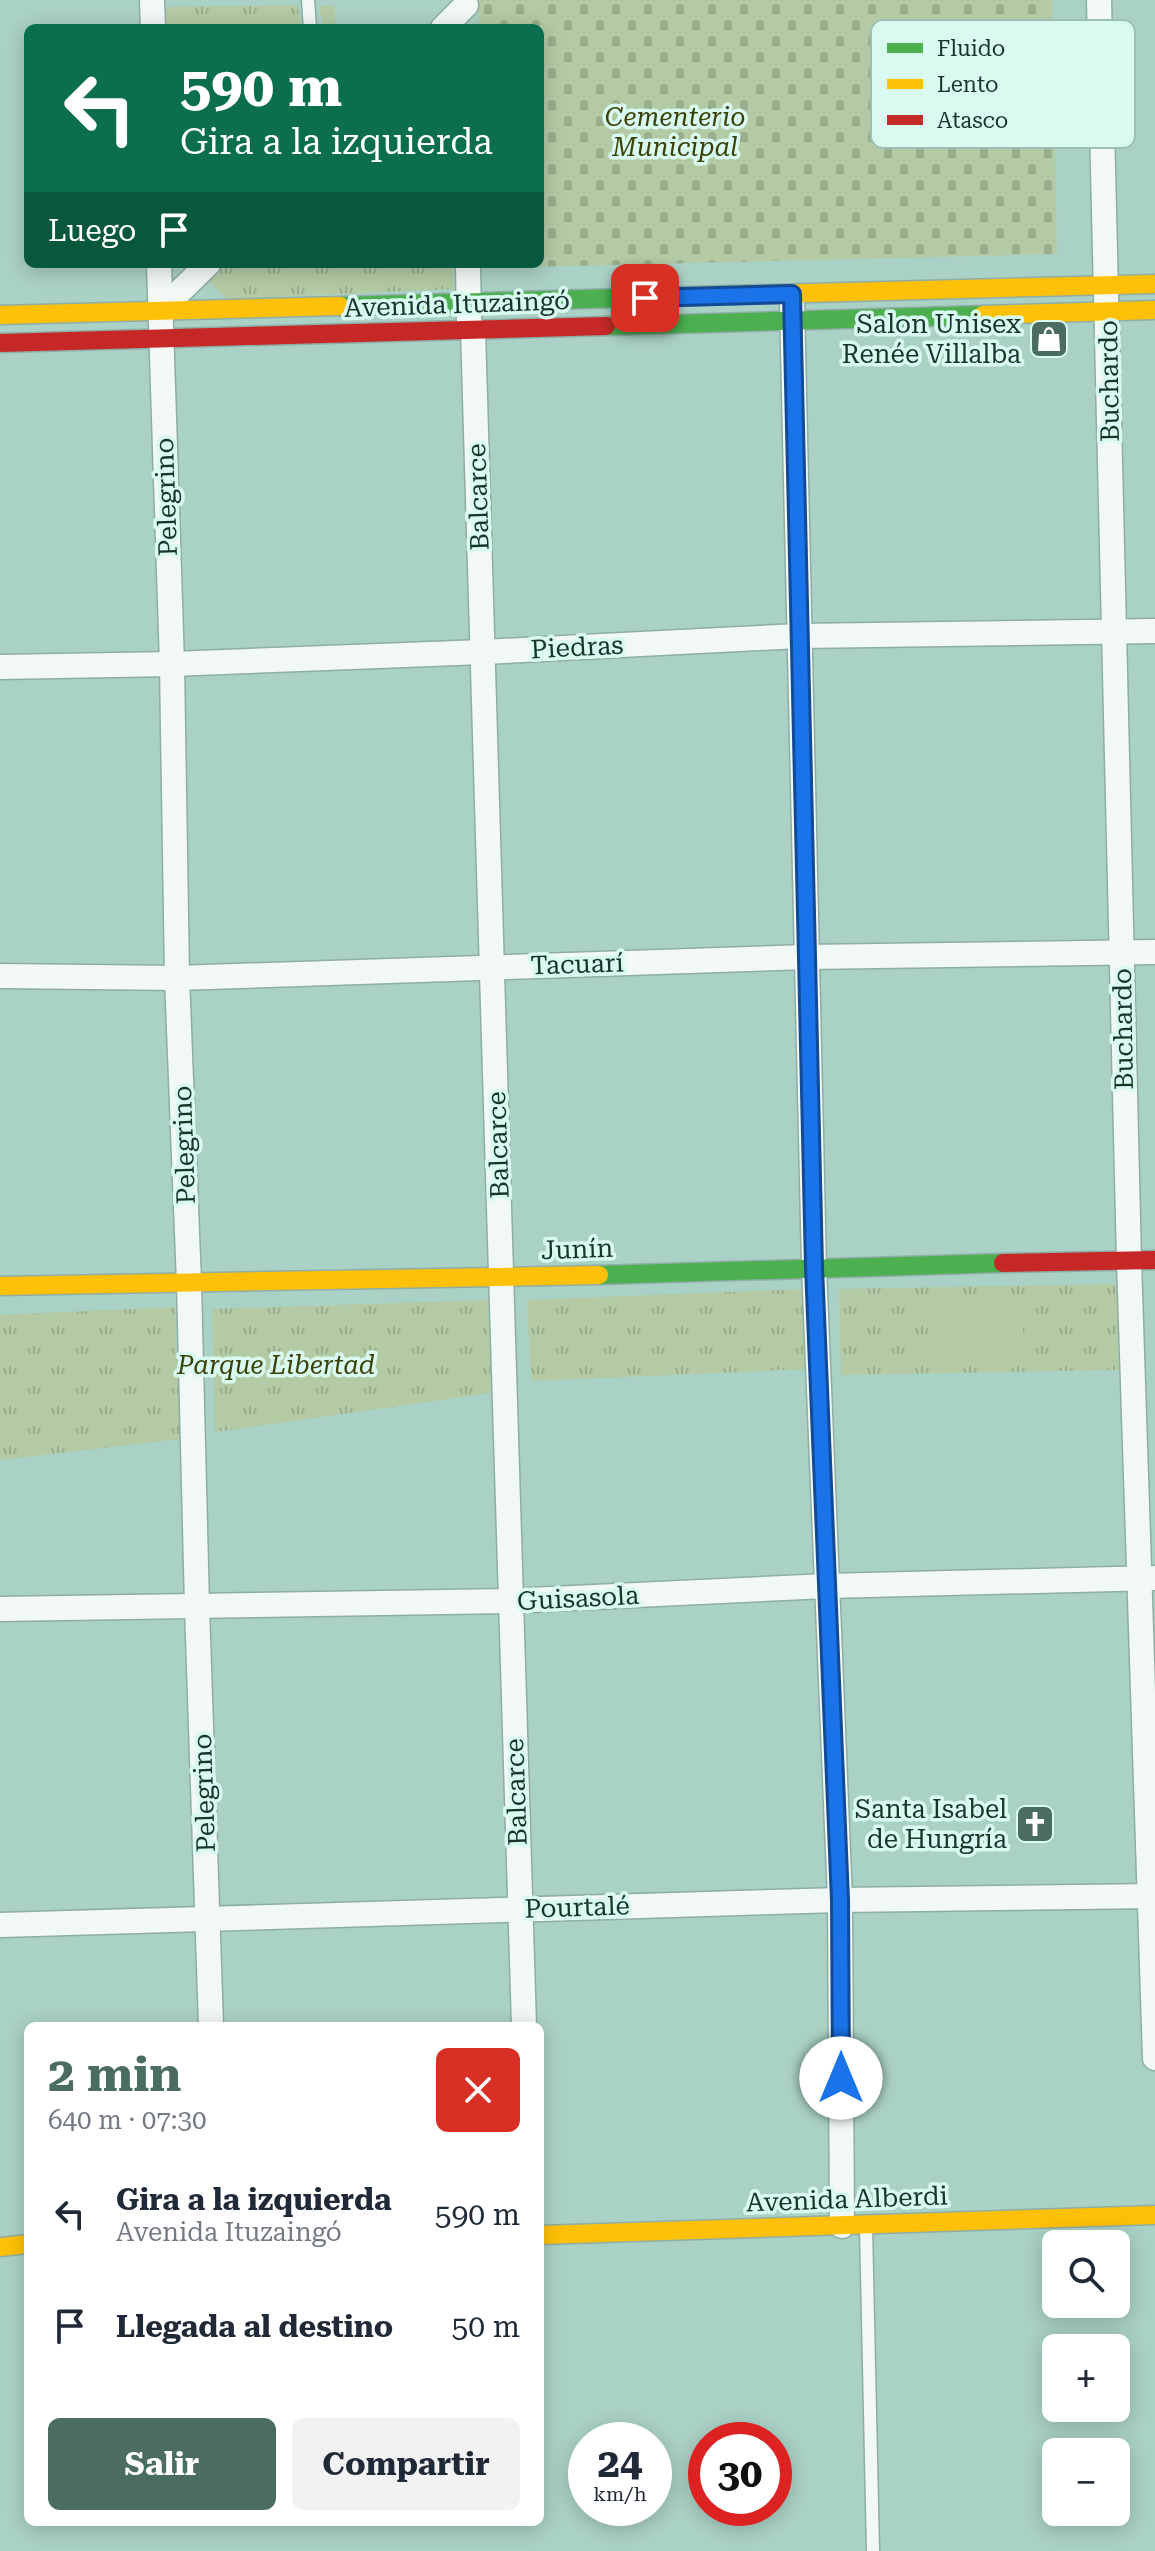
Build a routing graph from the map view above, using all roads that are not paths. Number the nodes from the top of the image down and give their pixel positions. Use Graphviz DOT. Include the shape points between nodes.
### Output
graph roads {
  1 [pos="152,0"];
  2 [pos="308,0"];
  3 [pos="1099,0"];
  4 [pos="466,11"];
  5 [pos="1100,20"];
  6 [pos="153,24"];
  7 [pos="310,24"];
  8 [pos="448,24"];
  9 [pos="1103,148"];
  10 [pos="159,268"];
  11 [pos="204,268"];
  12 [pos="468,268"];
  13 [pos="1155,284"];
  14 [pos="792,294"];
  15 [pos="1107,299"];
  16 [pos="468,303"];
  17 [pos="1155,310"];
  18 [pos="160,311"];
  19 [pos="0,315"];
  20 [pos="792,320"];
  21 [pos="473,330"];
  22 [pos="161,339"];
  23 [pos="0,343"];
  24 [pos="1155,631"];
  25 [pos="1115,632"];
  26 [pos="799,636"];
  27 [pos="483,652"];
  28 [pos="172,664"];
  29 [pos="0,667"];
  30 [pos="1155,952"];
  31 [pos="1121,953"];
  32 [pos="808,957"];
  33 [pos="492,966"];
  34 [pos="0,976"];
  35 [pos="177,978"];
  36 [pos="1155,1260"];
  37 [pos="1129,1261"];
  38 [pos="814,1267"];
  39 [pos="503,1278"];
  40 [pos="189,1283"];
  41 [pos="0,1286"];
  42 [pos="1146,1579"];
  43 [pos="827,1586"];
  44 [pos="509,1601"];
  45 [pos="197,1607"];
  46 [pos="0,1609"];
  47 [pos="1153,1896"];
  48 [pos="840,1900"];
  49 [pos="520,1909"];
  50 [pos="209,1918"];
  51 [pos="0,1925"];
  52 [pos="211,2022"];
  53 [pos="524,2022"];
  54 [pos="1155,2058"];
  55 [pos="1155,2215"];
  56 [pos="854,2225"];
  57 [pos="0,2234"];
  58 [pos="544,2235"];
  59 [pos="24,2243"];
  60 [pos="24,2244"];
  61 [pos="0,2247"];
  62 [pos="873,2551"];
  1 -- 6 [label="street"];
  2 -- 7 [label="lane"];
  3 -- 5 [label="street, Buchardo"];
  4 -- 8 [label="street"];
  9 -- 15 [label="street, Buchardo"];
  10 -- 18 [label="street, Pelegrino"];
  11 -- 18 [label="street"];
  12 -- 16 [label="street, Balcarce"];
  13 -- 15 [label="main road, Avenida Ituzaingó"];
  14 -- 15 [label="main road, Avenida Ituzaingó"];
  14 -- 16 [label="main road, Avenida Ituzaingó"];
  14 -- 20 [label="street"];
  15 -- 17 [label="main road, Avenida Ituzaingó"];
  15 -- 20 [label="main road, Avenida Ituzaingó"];
  15 -- 25 [label="street, Buchardo"];
  16 -- 18 [label="main road, Avenida Ituzaingó"];
  16 -- 21 [label="street, Balcarce"];
  18 -- 19 [label="main road, Avenida Ituzaingó"];
  18 -- 22 [label="street, Pelegrino"];
  20 -- 21 [label="main road, Avenida Ituzaingó"];
  20 -- 26 [label="street"];
  21 -- 22 [label="main road, Avenida Ituzaingó"];
  21 -- 27 [label="street, Balcarce"];
  22 -- 23 [label="main road, Avenida Ituzaingó"];
  22 -- 28 [label="street, Pelegrino"];
  24 -- 25 [label="street, Piedras"];
  25 -- 26 [label="street, Piedras"];
  25 -- 31 [label="street, Buchardo"];
  26 -- 27 [label="street, Piedras"];
  26 -- 32 [label="street"];
  27 -- 28 [label="street, Piedras"];
  27 -- 33 [label="street, Balcarce"];
  28 -- 29 [label="street, Piedras"];
  28 -- 35 [label="street, Pelegrino"];
  30 -- 31 [label="street, Tacuarí"];
  31 -- 32 [label="street, Tacuarí"];
  31 -- 37 [label="street, Buchardo"];
  32 -- 33 [label="street, Tacuarí"];
  32 -- 38 [label="street"];
  33 -- 35 [label="street, Tacuarí"];
  33 -- 39 [label="street, Balcarce"];
  34 -- 35 [label="street, Tacuarí"];
  35 -- 40 [label="street, Pelegrino"];
  36 -- 37 [label="main road, Junín"];
  37 -- 38 [label="main road, Junín"];
  37 -- 42 [label="street, Buchardo"];
  38 -- 39 [label="main road, Junín"];
  38 -- 43 [label="street"];
  39 -- 40 [label="main road, Junín"];
  39 -- 44 [label="street, Balcarce"];
  40 -- 41 [label="main road, Junín"];
  40 -- 45 [label="street, Pelegrino"];
  42 -- 43 [label="street, Guisasola"];
  42 -- 47 [label="street, Buchardo"];
  43 -- 44 [label="street, Guisasola"];
  43 -- 48 [label="street"];
  44 -- 45 [label="street, Guisasola"];
  44 -- 49 [label="street, Balcarce"];
  45 -- 46 [label="street, Guisasola"];
  45 -- 50 [label="street, Pelegrino"];
  47 -- 48 [label="street, Pourtalé"];
  47 -- 54 [label="street, Buchardo"];
  48 -- 49 [label="street, Pourtalé"];
  48 -- 56 [label="street"];
  49 -- 50 [label="street, Pourtalé"];
  49 -- 53 [label="street, Balcarce"];
  50 -- 51 [label="street, Pourtalé"];
  50 -- 52 [label="street, Pelegrino"];
  55 -- 56 [label="main road, Avenida Alberdi"];
  56 -- 58 [label="main road, Avenida Alberdi"];
  56 -- 62 [label="lane"];
  57 -- 59 [label="main road"];
  60 -- 61 [label="main road"];
}
